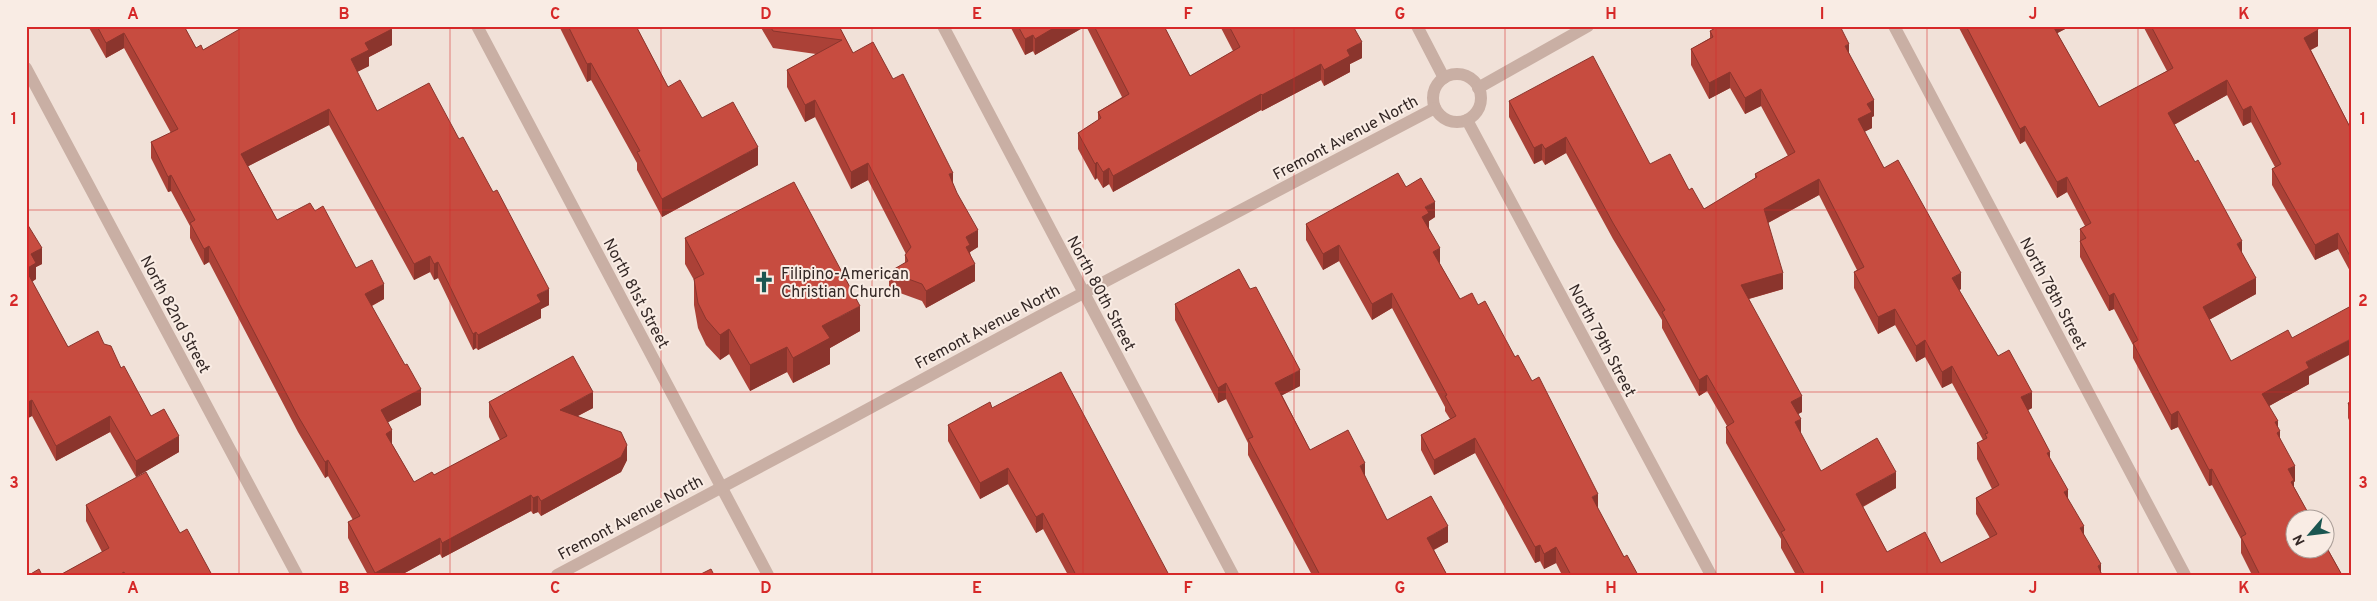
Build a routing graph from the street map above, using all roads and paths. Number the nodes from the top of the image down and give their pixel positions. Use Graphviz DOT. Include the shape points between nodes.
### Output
graph roads {
  1 [pos="477,26"];
  2 [pos="942,26"];
  3 [pos="1417,26"];
  4 [pos="1588,26"];
  5 [pos="1894,26"];
  6 [pos="26,68"];
  7 [pos="1444,78"];
  8 [pos="1478,88"];
  9 [pos="1434,108"];
  10 [pos="1467,120"];
  11 [pos="1083,293"];
  12 [pos="721,486"];
  13 [pos="297,575"];
  14 [pos="557,575"];
  15 [pos="768,575"];
  16 [pos="1233,575"];
  17 [pos="1710,575"];
  18 [pos="2185,575"];
  1 -- 12 [label="street, North 81st Street"];
  2 -- 11 [label="street, North 80th Street"];
  3 -- 7 [label="street"];
  4 -- 8 [label="street"];
  5 -- 18 [label="street, North 78th Street"];
  6 -- 13 [label="street, North 82nd Street"];
  7 -- 8 [label="street" via="1464,75 1471,78"];
  7 -- 9 [label="street" via="1435,86"];
  8 -- 10 [label="street" via="1480,107"];
  9 -- 10 [label="street" via="1447,121"];
  9 -- 11 [label="street, Fremont Avenue North"];
  10 -- 17 [label="street, North 79th Street"];
  11 -- 12 [label="street, Fremont Avenue North"];
  11 -- 16 [label="street, North 80th Street"];
  12 -- 14 [label="street, Fremont Avenue North"];
  12 -- 15 [label="street, North 81st Street"];
}
